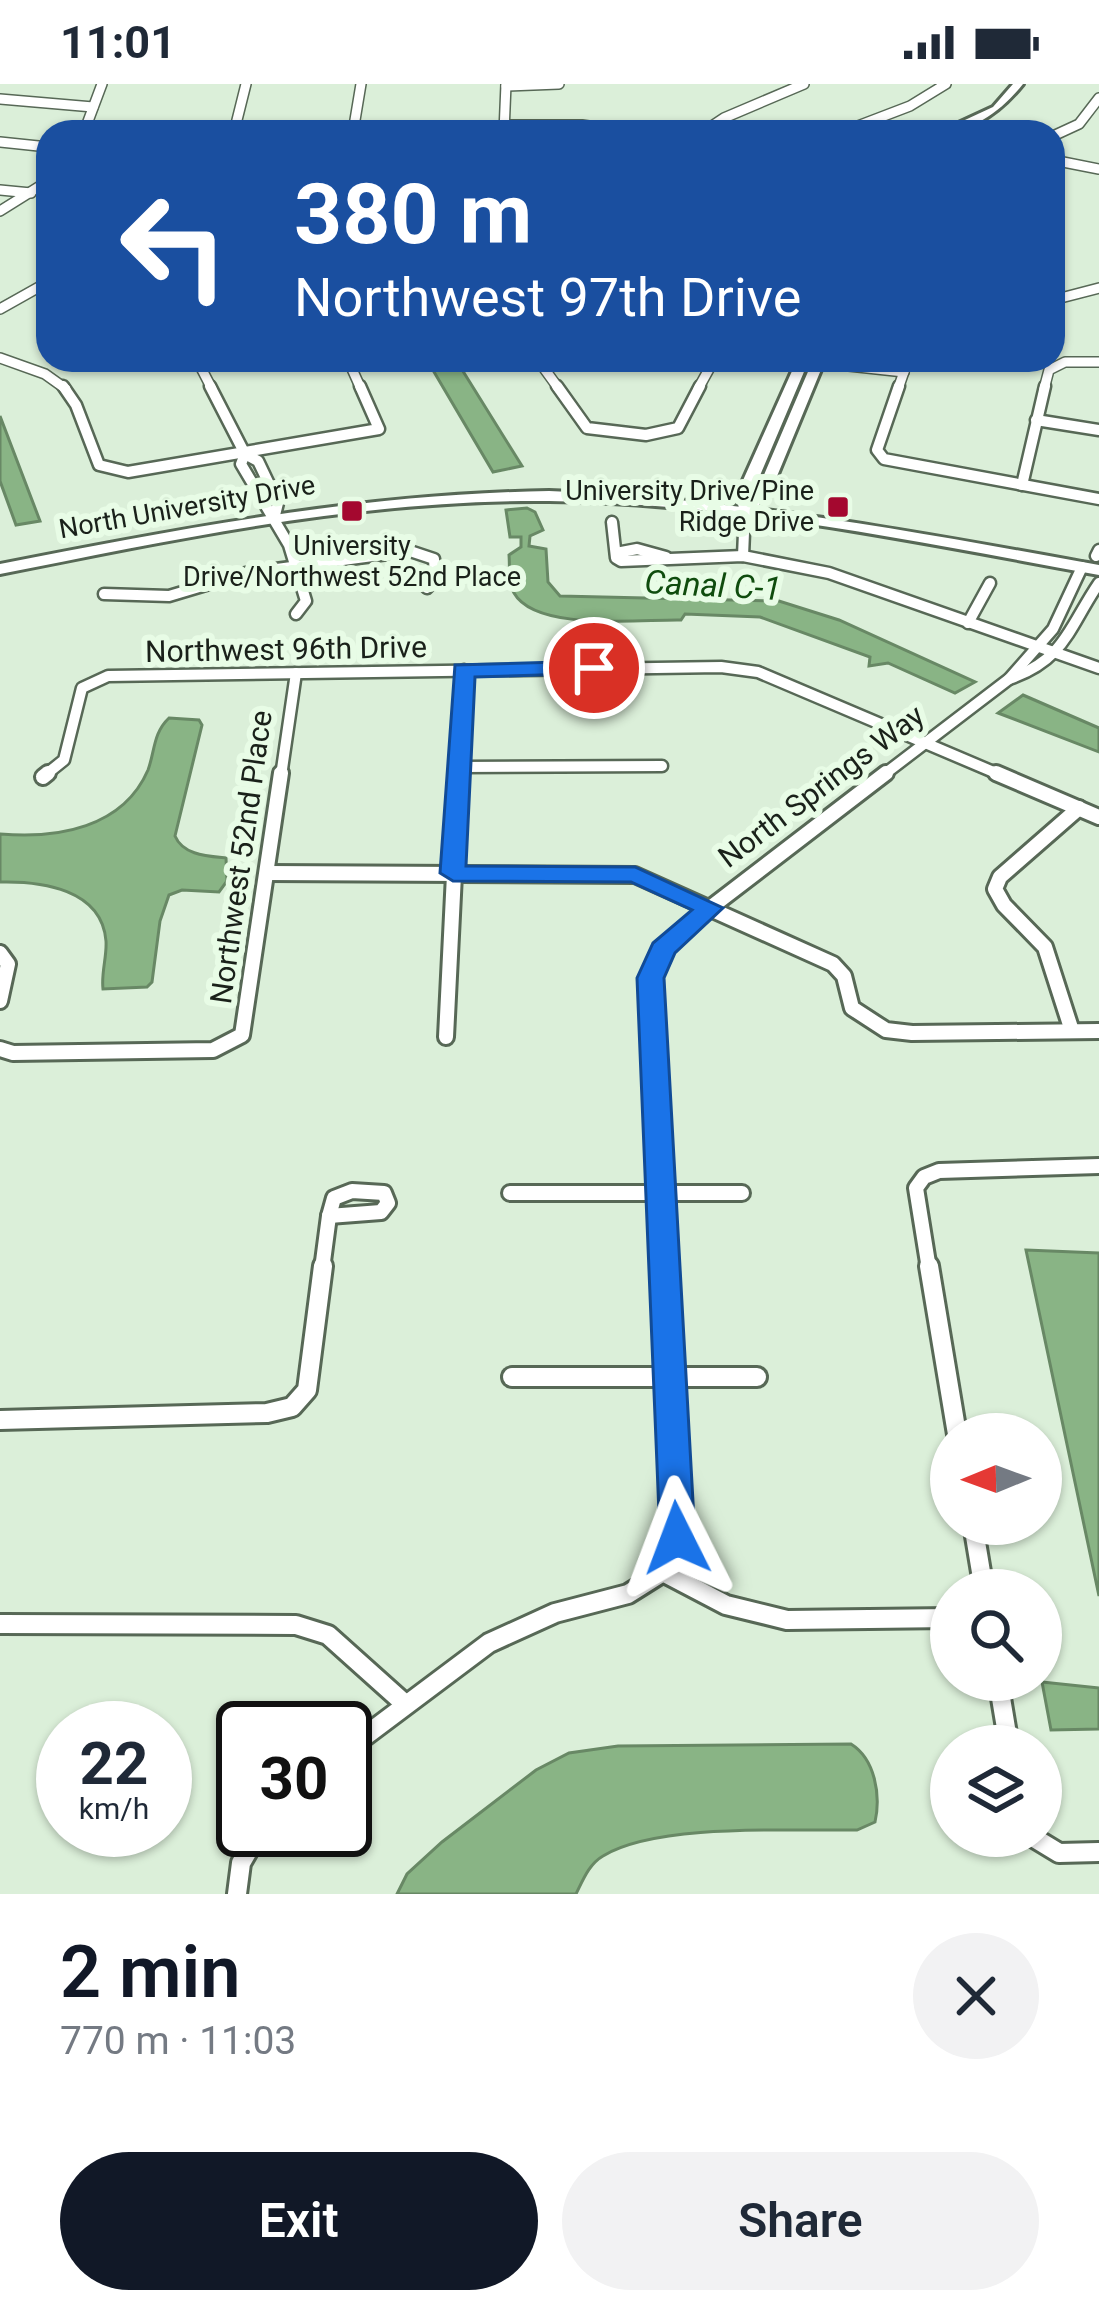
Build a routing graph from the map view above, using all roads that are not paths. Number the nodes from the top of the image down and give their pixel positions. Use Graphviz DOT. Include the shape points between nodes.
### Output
graph roads {
  1 [pos="102,84"];
  2 [pos="246,84"];
  3 [pos="361,84"];
  4 [pos="559,84"];
  5 [pos="759,84"];
  6 [pos="804,84"];
  7 [pos="946,84"];
  8 [pos="1018,84"];
  9 [pos="1030,84"];
  10 [pos="506,85"];
  11 [pos="781,92"];
  12 [pos="0,98"];
  13 [pos="1099,98"];
  14 [pos="93,106"];
  15 [pos="88,120"];
  16 [pos="237,120"];
  17 [pos="355,120"];
  18 [pos="504,120"];
  19 [pos="726,120"];
  20 [pos="873,120"];
  21 [pos="972,120"];
  22 [pos="989,120"];
  23 [pos="1065,130"];
  24 [pos="0,142"];
  25 [pos="36,145"];
  26 [pos="1065,162"];
  27 [pos="1099,169"];
  28 [pos="0,190"];
  29 [pos="36,190"];
  30 [pos="32,193"];
  31 [pos="0,211"];
  32 [pos="36,289"];
  33 [pos="1099,289"];
  34 [pos="26,295"];
  35 [pos="1065,297"];
  36 [pos="36,298"];
  37 [pos="0,309"];
  38 [pos="0,358"];
  39 [pos="1099,362"];
  40 [pos="1065,364"];
  41 [pos="36,370"];
  42 [pos="41,372"];
  43 [pos="203,372"];
  44 [pos="354,372"];
  45 [pos="547,372"];
  46 [pos="708,372"];
  47 [pos="806,372"];
  48 [pos="904,372"];
  49 [pos="1048,372"];
  50 [pos="1036,420"];
  51 [pos="1099,430"];
  52 [pos="245,454"];
  53 [pos="265,475"];
  54 [pos="248,478"];
  55 [pos="1022,485"];
  56 [pos="1099,499"];
  57 [pos="750,501"];
  58 [pos="272,508"];
  59 [pos="612,522"];
  60 [pos="743,556"];
  61 [pos="0,557"];
  62 [pos="1096,561"];
  63 [pos="299,564"];
  64 [pos="0,569"];
  65 [pos="990,583"];
  66 [pos="1099,583"];
  67 [pos="428,589"];
  68 [pos="104,594"];
  69 [pos="296,614"];
  70 [pos="968,622"];
  71 [pos="1041,645"];
  72 [pos="1060,652"];
  73 [pos="1099,668"];
  74 [pos="464,670"];
  75 [pos="296,673"];
  76 [pos="1010,679"];
  77 [pos="927,743"];
  78 [pos="662,766"];
  79 [pos="460,767"];
  80 [pos="44,777"];
  81 [pos="1079,808"];
  82 [pos="1099,817"];
  83 [pos="267,873"];
  84 [pos="453,873"];
  85 [pos="710,908"];
  86 [pos="0,953"];
  87 [pos="0,1001"];
  88 [pos="1072,1031"];
  89 [pos="1099,1031"];
  90 [pos="446,1037"];
  91 [pos="0,1049"];
  92 [pos="1099,1166"];
  93 [pos="659,1192"];
  94 [pos="510,1193"];
  95 [pos="742,1193"];
  96 [pos="328,1216"];
  97 [pos="670,1376"];
  98 [pos="512,1377"];
  99 [pos="758,1377"];
  100 [pos="954,1413"];
  101 [pos="0,1420"];
  102 [pos="663,1572"];
  103 [pos="930,1618"];
  104 [pos="0,1624"];
  105 [pos="405,1704"];
  106 [pos="372,1730"];
  107 [pos="1099,1852"];
  108 [pos="1062,1853"];
  109 [pos="244,1857"];
  110 [pos="237,1894"];
  1 -- 14 [label="street"];
  2 -- 16 [label="street"];
  3 -- 17 [label="street"];
  4 -- 10 [label="street"];
  5 -- 11 [label="street"];
  6 -- 11 [label="street"];
  7 -- 20 [label="street"];
  8 -- 21 [label="street" via="997,109"];
  9 -- 22 [label="street" via="1013,109"];
  10 -- 18 [label="street"];
  11 -- 19 [label="street"];
  12 -- 14 [label="street"];
  13 -- 23 [label="street"];
  14 -- 15 [label="street"];
  24 -- 25 [label="street"];
  26 -- 27 [label="street"];
  28 -- 30 [label="street"];
  29 -- 30 [label="street"];
  30 -- 31 [label="street"];
  32 -- 34 [label="street"];
  33 -- 35 [label="street"];
  34 -- 36 [label="street"];
  34 -- 37 [label="street"];
  38 -- 41 [label="street"];
  39 -- 40 [label="street"];
  42 -- 52 [label="street" via="69,389 99,465 109,470"];
  43 -- 52 [label="street"];
  44 -- 52 [label="street" via="380,430"];
  45 -- 46 [label="street" via="587,428 604,433 678,428"];
  47 -- 57 [label="street"];
  48 -- 55 [label="street" via="877,450 884,460"];
  49 -- 50 [label="street"];
  50 -- 51 [label="street"];
  50 -- 55 [label="street"];
  52 -- 53 [label="street"];
  52 -- 54 [label="street"];
  53 -- 54 [label="street"];
  53 -- 58 [label="street"];
  54 -- 58 [label="street"];
  55 -- 56 [label="street"];
  57 -- 58 [label="main road, North University Drive" via="546,496"];
  57 -- 60 [label="street" via="741,524"];
  57 -- 62 [label="main road, North University Drive"];
  57 -- 62 [label="main road, North University Drive" via="1016,555"];
  58 -- 61 [label="main road, North University Drive"];
  58 -- 63 [label="street"];
  58 -- 64 [label="main road, North University Drive"];
  59 -- 60 [label="street" via="621,561"];
  60 -- 70 [label="street" via="864,582"];
  62 -- 71 [label="street, North Springs Way"];
  63 -- 67 [label="street" via="424,553 434,559"];
  63 -- 68 [label="street" via="169,596"];
  63 -- 69 [label="street" via="306,601"];
  65 -- 70 [label="street"];
  66 -- 72 [label="street"];
  70 -- 71 [label="street"];
  71 -- 72 [label="street"];
  71 -- 76 [label="street, North Springs Way"];
  72 -- 73 [label="street"];
  72 -- 76 [label="street, North Springs Way"];
  74 -- 75 [label="street, Northwest 96th Drive"];
  74 -- 77 [label="street, Northwest 96th Drive" via="758,672"];
  74 -- 79 [label="street"];
  75 -- 80 [label="street, Northwest 96th Drive" via="93,679 82,688 64,760"];
  75 -- 83 [label="street, Northwest 52nd Place"];
  76 -- 77 [label="street, North Springs Way"];
  77 -- 81 [label="street, Northwest 96th Drive"];
  77 -- 85 [label="street, North Springs Way"];
  78 -- 79 [label="street"];
  79 -- 84 [label="street"];
  81 -- 82 [label="street, Northwest 96th Drive"];
  81 -- 88 [label="street" via="995,889 1047,950"];
  83 -- 84 [label="street"];
  83 -- 91 [label="street, Northwest 52nd Place" via="242,1035 232,1043 213,1050"];
  84 -- 85 [label="street" via="635,875"];
  84 -- 90 [label="street"];
  85 -- 88 [label="street" via="833,964 852,1008 886,1030"];
  85 -- 93 [label="street, North Springs Way" via="663,949 650,978"];
  86 -- 87 [label="street" via="8,964"];
  88 -- 89 [label="street"];
  92 -- 100 [label="street" via="940,1171 916,1188"];
  93 -- 94 [label="street"];
  93 -- 95 [label="street"];
  93 -- 97 [label="street, North Springs Way"];
  96 -- 101 [label="street" via="307,1390 292,1407"];
  97 -- 98 [label="street"];
  97 -- 99 [label="street"];
  97 -- 102 [label="street, North Springs Way" via="677,1538"];
  102 -- 103 [label="street" via="726,1605 787,1620"];
  102 -- 105 [label="street" via="628,1594 555,1613 489,1643"];
  104 -- 105 [label="street" via="296,1625 328,1635"];
  105 -- 106 [label="street"];
  107 -- 108 [label="street"];
  109 -- 110 [label="street"];
}
